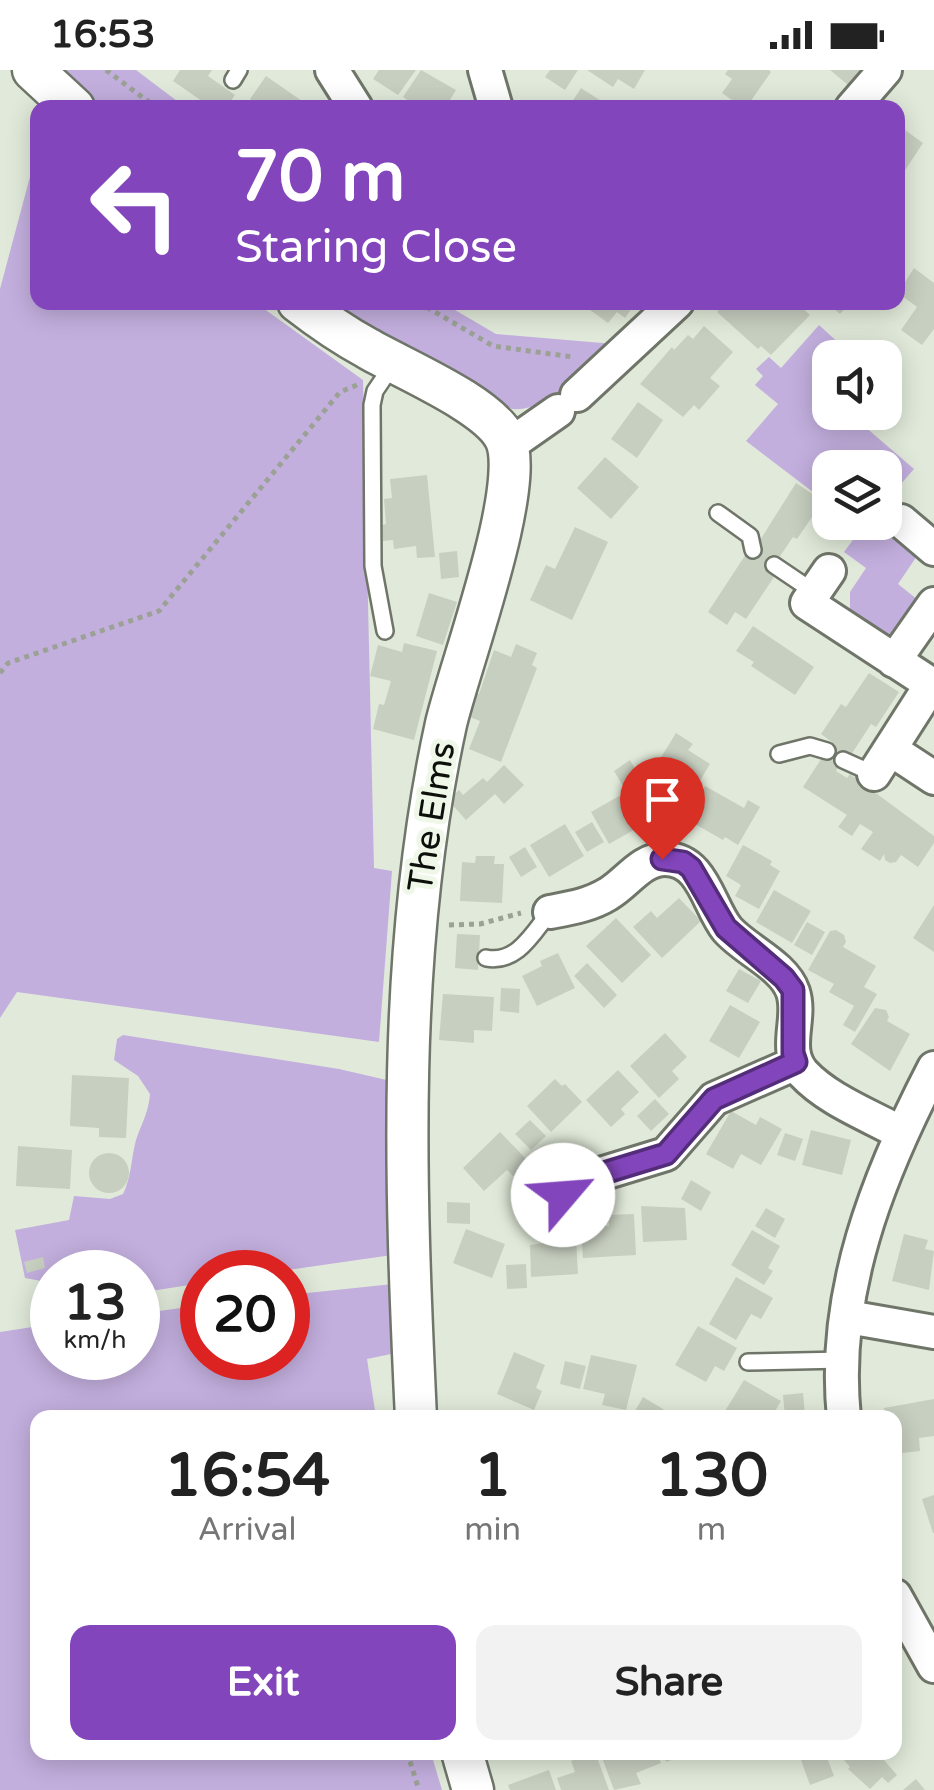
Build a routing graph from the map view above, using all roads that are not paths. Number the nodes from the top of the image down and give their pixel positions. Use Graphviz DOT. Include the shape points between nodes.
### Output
graph roads {
  1 [pos="33,70"];
  2 [pos="332,70"];
  3 [pos="484,70"];
  4 [pos="885,70"];
  5 [pos="65,100"];
  6 [pos="351,100"];
  7 [pos="493,100"];
  8 [pos="859,100"];
  9 [pos="309,310"];
  10 [pos="669,310"];
  11 [pos="394,363"];
  12 [pos="508,446"];
  13 [pos="718,513"];
  14 [pos="902,521"];
  15 [pos="934,549"];
  16 [pos="753,550"];
  17 [pos="774,565"];
  18 [pos="822,582"];
  19 [pos="934,604"];
  20 [pos="384,631"];
  21 [pos="894,661"];
  22 [pos="932,686"];
  23 [pos="827,750"];
  24 [pos="779,754"];
  25 [pos="842,760"];
  26 [pos="882,762"];
  27 [pos="934,778"];
  28 [pos="639,793"];
  29 [pos="670,860"];
  30 [pos="550,912"];
  31 [pos="486,958"];
  32 [pos="796,1062"];
  33 [pos="934,1068"];
  34 [pos="900,1133"];
  35 [pos="594,1176"];
  36 [pos="534,1207"];
  37 [pos="848,1317"];
  38 [pos="934,1332"];
  39 [pos="843,1360"];
  40 [pos="748,1362"];
  41 [pos="416,1410"];
  42 [pos="844,1410"];
  43 [pos="902,1609"];
  44 [pos="934,1666"];
  45 [pos="464,1760"];
  46 [pos="473,1790"];
  1 -- 5 [label="street"];
  2 -- 6 [label="street"];
  3 -- 7 [label="street"];
  4 -- 8 [label="street"];
  9 -- 11 [label="street"];
  10 -- 12 [label="street" via="567,403"];
  11 -- 12 [label="street" via="479,411"];
  11 -- 20 [label="lane" via="372,404 373,566"];
  12 -- 41 [label="street, The Elms" via="505,507 436,772 416,925 406,1160"];
  13 -- 16 [label="lane" via="750,536"];
  14 -- 15 [label="street"];
  17 -- 18 [label="lane"];
  18 -- 21 [label="street" via="807,603"];
  19 -- 21 [label="street"];
  21 -- 22 [label="street"];
  22 -- 26 [label="street"];
  23 -- 24 [label="lane" via="810,746"];
  25 -- 26 [label="lane"];
  26 -- 27 [label="street"];
  28 -- 29 [label="lane"];
  29 -- 30 [label="street" via="651,861 583,906"];
  29 -- 32 [label="street" via="691,868 726,928 793,990"];
  30 -- 31 [label="lane" via="514,953"];
  32 -- 34 [label="street" via="833,1095"];
  32 -- 35 [label="street" via="714,1099 666,1154"];
  33 -- 34 [label="street"];
  34 -- 37 [label="street" via="863,1234"];
  35 -- 36 [label="lane"];
  37 -- 38 [label="street"];
  37 -- 39 [label="street"];
  39 -- 40 [label="lane"];
  39 -- 42 [label="street"];
  43 -- 44 [label="street"];
  45 -- 46 [label="street"];
}
